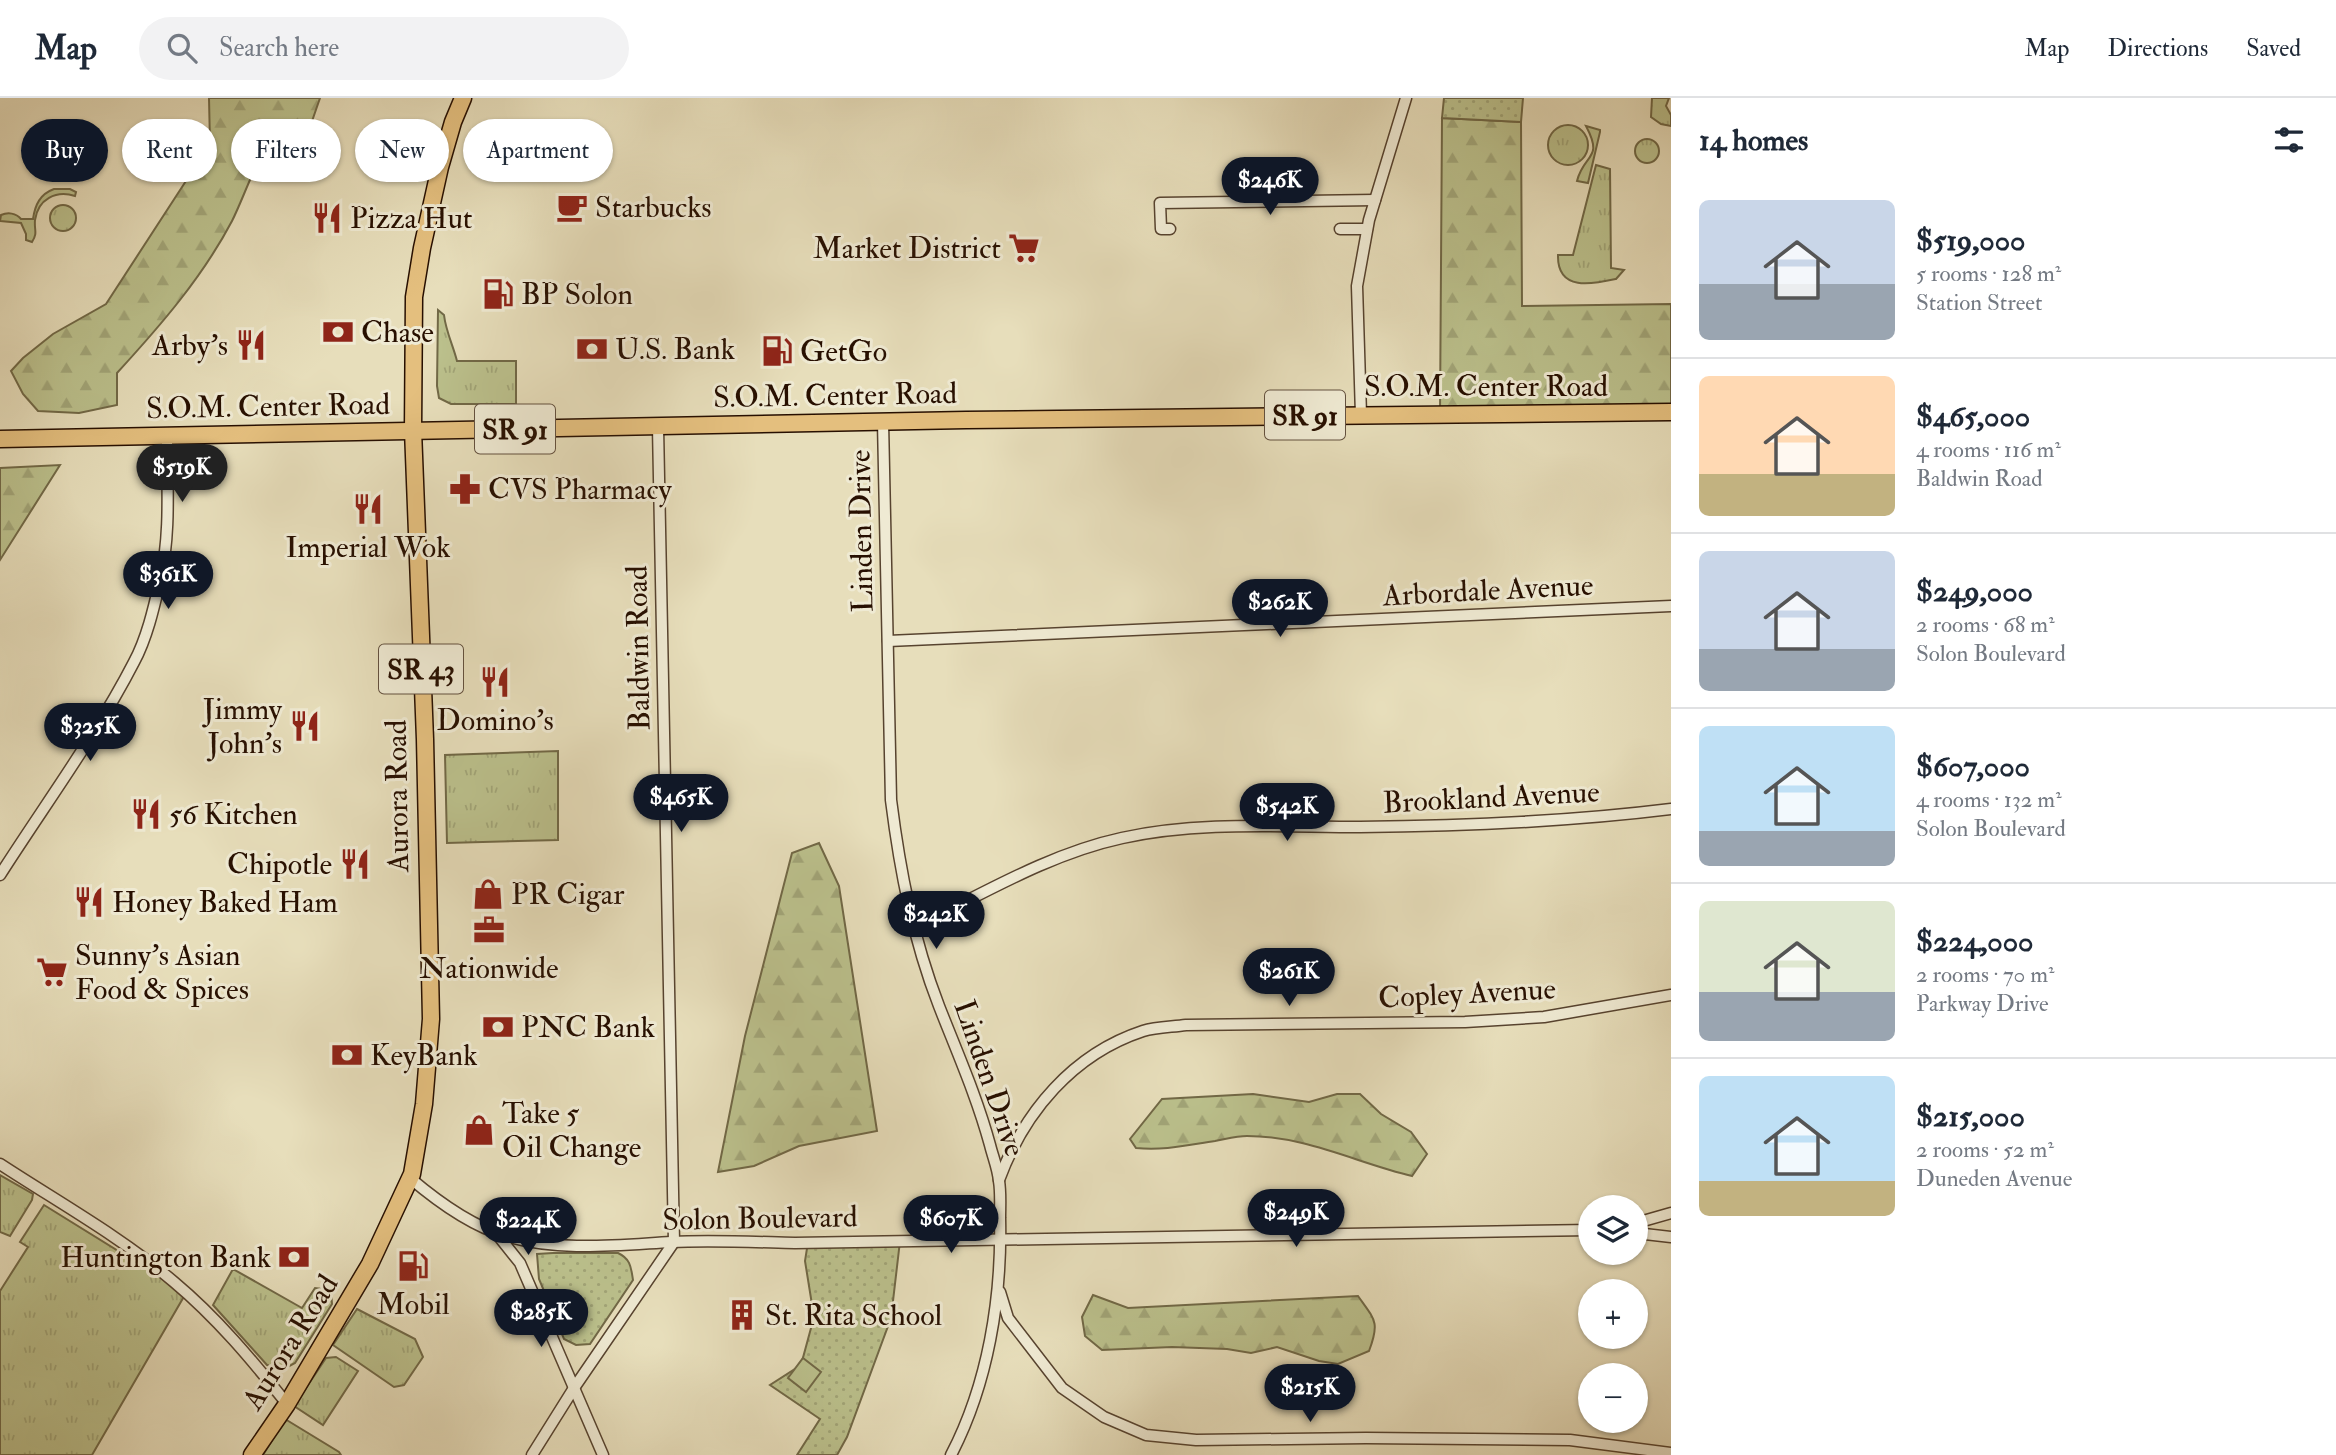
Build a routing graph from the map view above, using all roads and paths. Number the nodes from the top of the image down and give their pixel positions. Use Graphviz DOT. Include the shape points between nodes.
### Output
graph roads {
  1 [pos="463,98"];
  2 [pos="1406,98"];
  3 [pos="1376,200"];
  4 [pos="1170,229"];
  5 [pos="1340,229"];
  6 [pos="1367,229"];
  7 [pos="1671,412"];
  8 [pos="1361,415"];
  9 [pos="883,422"];
  10 [pos="658,427"];
  11 [pos="413,430"];
  12 [pos="167,436"];
  13 [pos="0,439"];
  14 [pos="1671,606"];
  15 [pos="888,641"];
  16 [pos="1671,809"];
  17 [pos="0,875"];
  18 [pos="914,928"];
  19 [pos="1671,995"];
  20 [pos="0,1164"];
  21 [pos="410,1178"];
  22 [pos="999,1181"];
  23 [pos="1671,1213"];
  24 [pos="1648,1220"];
  25 [pos="1578,1230"];
  26 [pos="496,1232"];
  27 [pos="1648,1234"];
  28 [pos="1671,1237"];
  29 [pos="1000,1238"];
  30 [pos="674,1242"];
  31 [pos="998,1286"];
  32 [pos="574,1388"];
  33 [pos="287,1404"];
  34 [pos="1671,1453"];
  35 [pos="252,1455"];
  36 [pos="532,1455"];
  37 [pos="603,1455"];
  38 [pos="951,1455"];
  1 -- 11 [label="main road, Aurora Road / SR 43" via="440,167 416,279"];
  2 -- 3 [label="street"];
  3 -- 4 [label="street" via="1160,202 1161,229"];
  3 -- 6 [label="street"];
  5 -- 6 [label="street"];
  6 -- 8 [label="street" via="1357,286"];
  7 -- 8 [label="main road, S.O.M. Center Road / SR 91"];
  8 -- 9 [label="main road, S.O.M. Center Road / SR 91"];
  9 -- 10 [label="main road, S.O.M. Center Road / SR 91"];
  9 -- 15 [label="street, Linden Drive"];
  10 -- 11 [label="main road, S.O.M. Center Road / SR 91"];
  10 -- 30 [label="street, Baldwin Road"];
  11 -- 12 [label="main road, S.O.M. Center Road / SR 91"];
  11 -- 21 [label="main road, Aurora Road / SR 43" via="431,1019 424,1104"];
  12 -- 13 [label="main road, S.O.M. Center Road / SR 91"];
  12 -- 17 [label="street" via="162,569 135,660"];
  14 -- 15 [label="street, Arbordale Avenue"];
  15 -- 18 [label="street, Linden Drive" via="891,800 905,898"];
  16 -- 18 [label="street, Brookland Avenue" via="1548,822 1175,830 1124,838 1085,847 1041,865"];
  18 -- 22 [label="street, Linden Drive" via="982,1118"];
  19 -- 22 [label="street, Copley Avenue" via="1544,1017 1186,1025 1145,1031 1105,1047 1065,1076 1034,1111 1007,1157"];
  20 -- 33 [label="street" via="171,1280 247,1354"];
  21 -- 26 [label="street, Solon Boulevard" via="458,1213"];
  21 -- 33 [label="main road, Aurora Road / SR 43" via="365,1275"];
  22 -- 29 [label="street, Linden Drive"];
  23 -- 24 [label="street"];
  25 -- 29 [label="street, Solon Boulevard"];
  26 -- 30 [label="street, Solon Boulevard" via="556,1244"];
  26 -- 32 [label="street" via="520,1264"];
  27 -- 28 [label="street"];
  29 -- 30 [label="street, Solon Boulevard"];
  29 -- 31 [label="street, Linden Drive"];
  30 -- 32 [label="street"];
  31 -- 34 [label="street" via="1008,1318 1062,1388 1104,1417 1146,1435 1196,1440 1570,1440"];
  31 -- 38 [label="street, Linden Drive" via="973,1402"];
  32 -- 36 [label="street"];
  32 -- 37 [label="street"];
  33 -- 35 [label="main road, Aurora Road / SR 43"];
}
